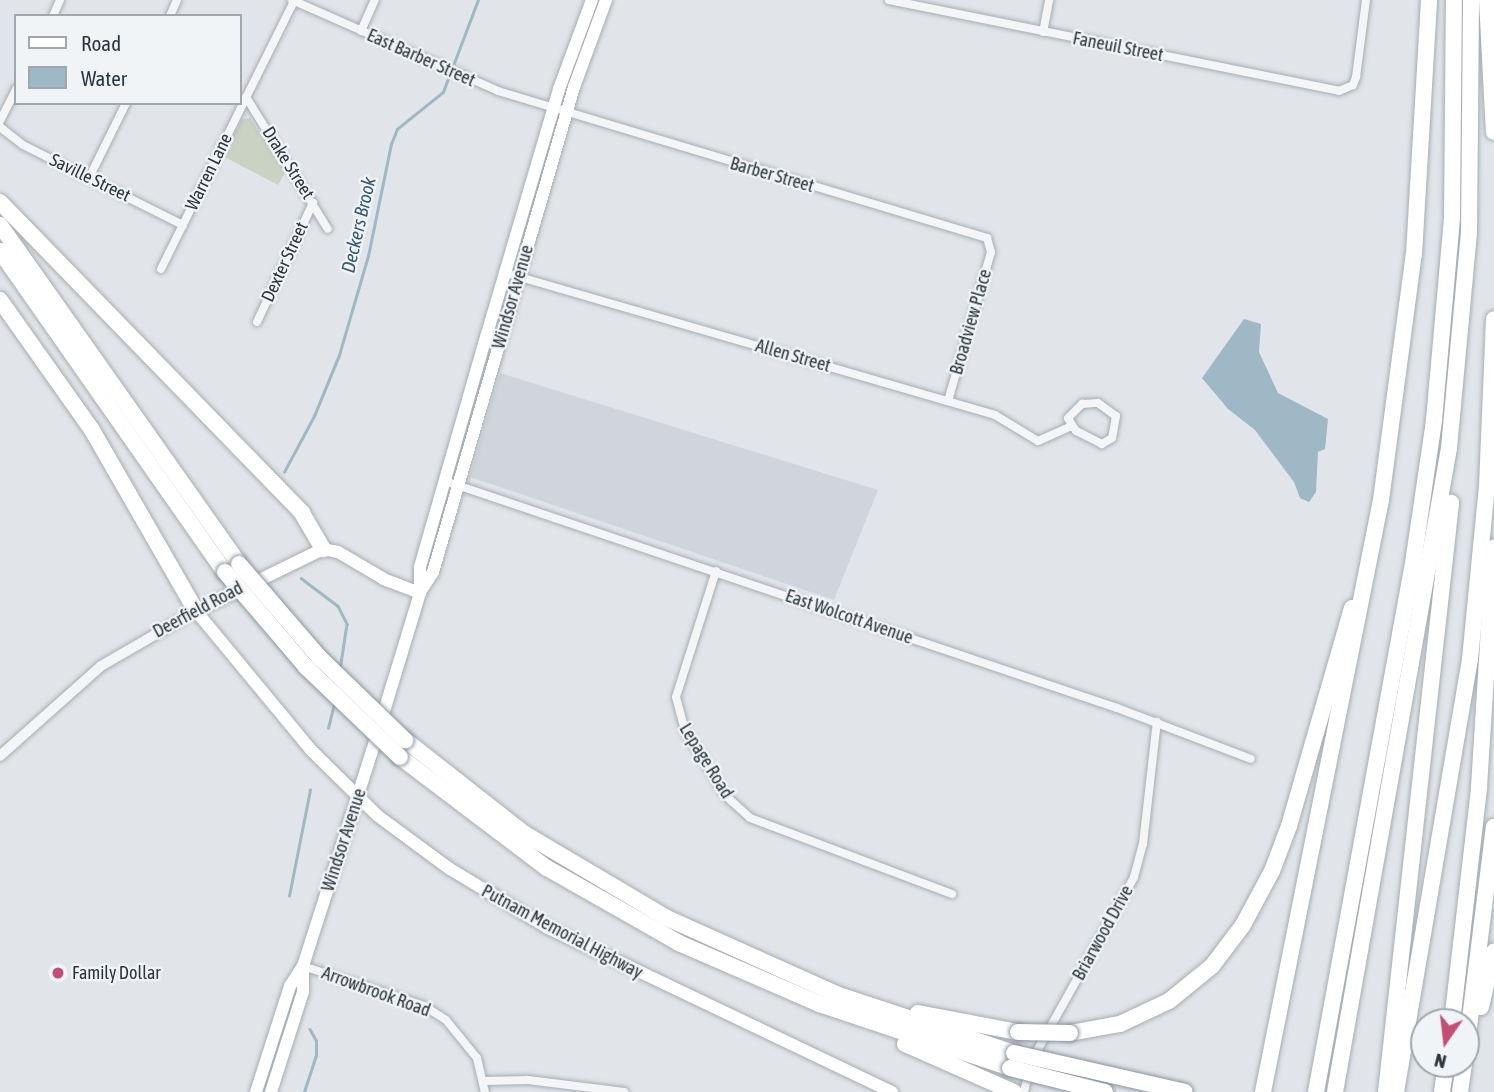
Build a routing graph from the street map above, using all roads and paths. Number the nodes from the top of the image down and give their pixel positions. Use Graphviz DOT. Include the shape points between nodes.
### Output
graph roads {
  1 [pos="293,0"];
  2 [pos="375,0"];
  3 [pos="592,0"];
  4 [pos="606,0"];
  5 [pos="889,0"];
  6 [pos="1049,0"];
  7 [pos="1366,0"];
  8 [pos="1429,0"];
  9 [pos="1454,0"];
  10 [pos="1471,0"];
  11 [pos="1487,0"];
  12 [pos="361,31"];
  13 [pos="1042,32"];
  14 [pos="14,93"];
  15 [pos="246,97"];
  16 [pos="125,105"];
  17 [pos="560,109"];
  18 [pos="0,121"];
  19 [pos="0,127"];
  20 [pos="1494,132"];
  21 [pos="89,178"];
  22 [pos="0,202"];
  23 [pos="313,203"];
  24 [pos="0,225"];
  25 [pos="183,225"];
  26 [pos="328,229"];
  27 [pos="990,242"];
  28 [pos="0,251"];
  29 [pos="161,269"];
  30 [pos="512,275"];
  31 [pos="0,300"];
  32 [pos="1494,318"];
  33 [pos="257,322"];
  34 [pos="1459,365"];
  35 [pos="948,401"];
  36 [pos="464,415"];
  37 [pos="478,419"];
  38 [pos="1071,426"];
  39 [pos="1382,479"];
  40 [pos="445,481"];
  41 [pos="459,485"];
  42 [pos="1494,547"];
  43 [pos="323,549"];
  44 [pos="232,568"];
  45 [pos="716,571"];
  46 [pos="420,593"];
  47 [pos="196,611"];
  48 [pos="1157,722"];
  49 [pos="0,756"];
  50 [pos="1251,759"];
  51 [pos="358,797"];
  52 [pos="1494,827"];
  53 [pos="952,894"];
  54 [pos="1494,951"];
  55 [pos="303,966"];
  56 [pos="787,983"];
  57 [pos="1454,1008"];
  58 [pos="1472,1008"];
  59 [pos="1478,1008"];
  60 [pos="271,1046"];
  61 [pos="284,1050"];
  62 [pos="1012,1060"];
  63 [pos="485,1081"];
  64 [pos="1009,1089"];
  65 [pos="256,1092"];
  66 [pos="271,1092"];
  67 [pos="485,1092"];
  68 [pos="624,1092"];
  69 [pos="892,1092"];
  70 [pos="1024,1092"];
  71 [pos="1105,1092"];
  72 [pos="1185,1092"];
  73 [pos="1263,1092"];
  74 [pos="1316,1092"];
  75 [pos="1335,1092"];
  76 [pos="1386,1092"];
  77 [pos="1396,1092"];
  1 -- 12 [label="street, East Barber Street"];
  1 -- 15 [label="street, Warren Lane"];
  2 -- 12 [label="street"];
  3 -- 17 [label="main road, Windsor Avenue"];
  4 -- 17 [label="main road, Windsor Avenue"];
  5 -- 13 [label="street, Faneuil Street"];
  6 -- 13 [label="street"];
  7 -- 13 [label="street, Faneuil Street" via="1356,78 1347,90"];
  8 -- 39 [label="highway" via="1415,242"];
  9 -- 74 [label="highway" via="1452,218 1436,408 1413,563"];
  10 -- 34 [label="highway" via="1471,181"];
  11 -- 20 [label="highway"];
  12 -- 17 [label="street, East Barber Street" via="455,73"];
  14 -- 18 [label="street"];
  15 -- 23 [label="street, Drake Street"];
  15 -- 25 [label="street, Warren Lane"];
  16 -- 21 [label="street"];
  17 -- 27 [label="street, Barber Street"];
  17 -- 30 [label="main road, Windsor Avenue"];
  19 -- 21 [label="street, Saville Street" via="15,141"];
  21 -- 25 [label="street, Saville Street"];
  22 -- 43 [label="highway" via="302,513"];
  23 -- 26 [label="street, Drake Street"];
  23 -- 33 [label="street, Dexter Street"];
  24 -- 44 [label="highway"];
  25 -- 29 [label="street, Warren Lane"];
  27 -- 35 [label="street, Broadview Place"];
  28 -- 44 [label="highway"];
  30 -- 35 [label="street, Allen Street"];
  30 -- 36 [label="main road, Windsor Avenue"];
  30 -- 37 [label="main road, Windsor Avenue"];
  31 -- 47 [label="highway" via="86,422"];
  32 -- 77 [label="highway" via="1485,525 1469,671"];
  34 -- 75 [label="highway" via="1436,536"];
  34 -- 76 [label="highway" via="1451,509"];
  35 -- 38 [label="street, Allen Street" via="1002,418 1038,441"];
  36 -- 37 [label="main road"];
  36 -- 40 [label="main road, Windsor Avenue"];
  37 -- 41 [label="main road, Windsor Avenue"];
  38 -- 38 [label="street" via="1095,442 1105,443 1114,434 1116,416 1105,405 1086,402 1069,414"];
  39 -- 56 [label="highway, bridge" via="1312,755 1280,852 1256,904 1223,954 1177,996 1131,1020 1070,1033 1018,1032"];
  39 -- 73 [label="highway" via="1360,622"];
  40 -- 41 [label="street, East Wolcott Avenue"];
  40 -- 46 [label="main road, Windsor Avenue" via="420,567"];
  41 -- 45 [label="street, East Wolcott Avenue"];
  41 -- 46 [label="main road, Windsor Avenue" via="433,572"];
  42 -- 57 [label="highway" via="1479,787"];
  43 -- 46 [label="main road"];
  43 -- 47 [label="main road, Deerfield Road"];
  44 -- 56 [label="highway, bridge" via="405,740 491,809 596,879"];
  44 -- 56 [label="highway, bridge" via="306,667 400,757 474,817 572,883 679,943"];
  45 -- 48 [label="street, East Wolcott Avenue"];
  45 -- 53 [label="street, Lepage Road" via="676,697 685,731 727,797 750,818"];
  46 -- 51 [label="main road, Windsor Avenue"];
  47 -- 49 [label="street, Deerfield Road" via="101,666"];
  47 -- 51 [label="main road, Putnam Memorial Highway" via="286,723"];
  48 -- 50 [label="street, East Wolcott Avenue"];
  48 -- 70 [label="street, Briarwood Drive" via="1143,844 1134,877 1042,1040"];
  51 -- 55 [label="main road, Windsor Avenue"];
  51 -- 69 [label="main road, Putnam Memorial Highway" via="430,855 520,913"];
  52 -- 58 [label="highway"];
  54 -- 59 [label="highway"];
  55 -- 60 [label="main road, Windsor Avenue" via="290,986"];
  55 -- 61 [label="main road, Windsor Avenue" via="303,992"];
  55 -- 63 [label="street, Arrowbrook Road" via="424,1006 464,1038"];
  56 -- 62 [label="highway"];
  56 -- 64 [label="highway"];
  60 -- 61 [label="main road"];
  60 -- 65 [label="main road, Windsor Avenue"];
  61 -- 66 [label="main road, Windsor Avenue"];
  62 -- 71 [label="highway, bridge"];
  62 -- 72 [label="highway, bridge"];
  63 -- 67 [label="street, Arrowbrook Road"];
  63 -- 68 [label="street" via="528,1080"];
}
